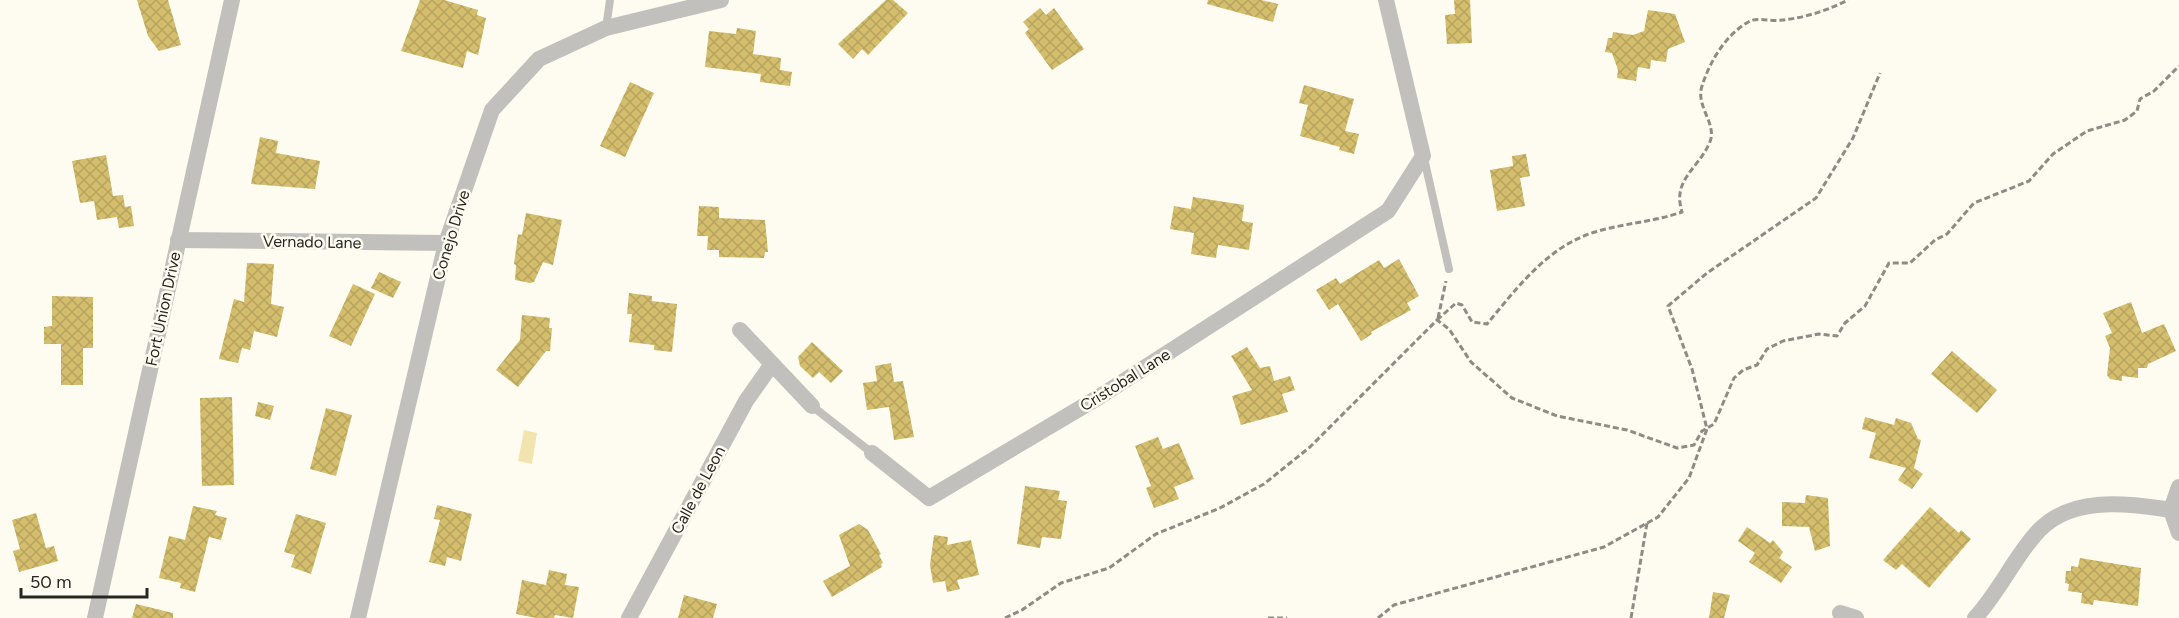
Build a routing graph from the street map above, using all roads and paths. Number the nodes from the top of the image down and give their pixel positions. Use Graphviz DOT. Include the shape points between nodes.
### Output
graph roads {
  1 [pos="232,0"];
  2 [pos="610,0"];
  3 [pos="721,0"];
  4 [pos="1386,0"];
  5 [pos="1848,0"];
  6 [pos="606,28"];
  7 [pos="2179,66"];
  8 [pos="1881,73"];
  9 [pos="1424,156"];
  10 [pos="178,240"];
  11 [pos="446,243"];
  12 [pos="1449,268"];
  13 [pos="1437,320"];
  14 [pos="740,330"];
  15 [pos="772,364"];
  16 [pos="812,406"];
  17 [pos="1707,429"];
  18 [pos="872,453"];
  19 [pos="2179,487"];
  20 [pos="2171,510"];
  21 [pos="1647,524"];
  22 [pos="2179,533"];
  23 [pos="1840,613"];
  24 [pos="95,618"];
  25 [pos="358,618"];
  26 [pos="629,618"];
  27 [pos="1005,618"];
  28 [pos="1268,618"];
  29 [pos="1287,618"];
  30 [pos="1378,618"];
  31 [pos="1631,618"];
  32 [pos="1856,618"];
  33 [pos="1975,618"];
  1 -- 10 [label="street, Fort Union Drive"];
  2 -- 6 [label="lane"];
  3 -- 6 [label="street, Conejo Drive"];
  4 -- 9 [label="street"];
  5 -- 13 [label="path" via="1828,10 1782,20 1752,20 1723,43 1701,88 1711,142 1680,186 1678,200 1682,212 1593,232 1569,243 1539,264 1487,324 1472,322 1462,305 1456,303"];
  6 -- 11 [label="street, Conejo Drive" via="538,59 492,110"];
  7 -- 17 [label="path" via="2140,99 2137,111 2125,120 2087,131 2053,154 2029,181 1974,203 1947,234 1910,263 1889,263 1865,306 1837,336 1819,334 1783,341 1767,349 1757,365 1734,378 1714,424"];
  8 -- 17 [label="path" via="1853,138 1816,198 1707,273 1668,306 1692,369"];
  9 -- 12 [label="lane"];
  9 -- 18 [label="street, Cristobal Lane" via="1388,211 1099,397 929,498"];
  10 -- 11 [label="street, Vernado Lane"];
  10 -- 24 [label="street, Fort Union Drive"];
  11 -- 25 [label="street, Conejo Drive"];
  12 -- 13 [label="path"];
  13 -- 17 [label="path" via="1449,329 1471,362 1512,398 1557,416 1628,430 1677,448 1694,445"];
  13 -- 27 [label="path" via="1310,447 1269,480 1220,508 1156,534 1109,568 1061,583"];
  14 -- 15 [label="street"];
  15 -- 16 [label="street"];
  15 -- 26 [label="street, Calle de Leon" via="746,401"];
  16 -- 18 [label="lane, Cristobal Lane"];
  17 -- 21 [label="path" via="1689,478 1658,517"];
  19 -- 20 [label="street"];
  20 -- 22 [label="street"];
  20 -- 33 [label="street" via="2110,504 2058,514 2034,535"];
  21 -- 30 [label="path" via="1604,547 1394,605"];
  21 -- 31 [label="path"];
  23 -- 32 [label="street"];
  28 -- 29 [label="path"];
}
